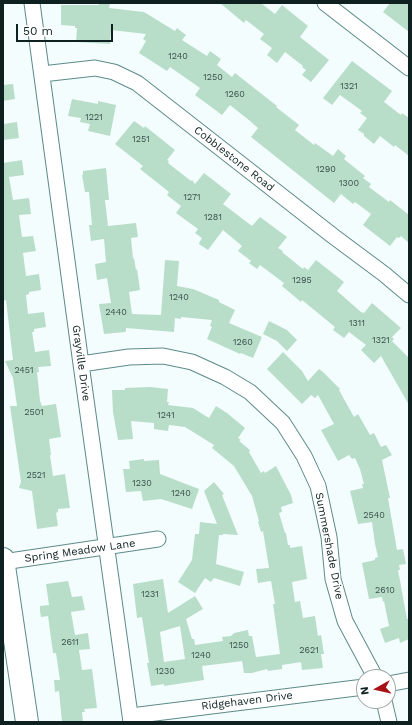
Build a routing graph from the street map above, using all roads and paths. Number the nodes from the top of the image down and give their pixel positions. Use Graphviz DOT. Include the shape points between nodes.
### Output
graph roads {
  1 [pos="32,3"];
  2 [pos="325,3"];
  3 [pos="409,68"];
  4 [pos="42,74"];
  5 [pos="409,295"];
  6 [pos="81,364"];
  7 [pos="158,539"];
  8 [pos="107,547"];
  9 [pos="3,559"];
  10 [pos="3,562"];
  11 [pos="371,669"];
  12 [pos="409,680"];
  13 [pos="396,682"];
  14 [pos="356,688"];
  15 [pos="386,709"];
  16 [pos="131,719"];
  17 [pos="26,722"];
  18 [pos="390,722"];
  1 -- 4 [label="street, Grayville Drive"];
  2 -- 3 [label="street"];
  4 -- 5 [label="street, Cobblestone Road" via="95,68 114,72 136,83"];
  4 -- 6 [label="street, Grayville Drive"];
  6 -- 8 [label="street, Grayville Drive"];
  6 -- 11 [label="street, Summershade Drive" via="143,356 163,356 192,362 250,392 283,423 304,456 318,486 329,537 333,579 345,621"];
  7 -- 8 [label="street, Spring Meadow Lane"];
  8 -- 10 [label="street, Spring Meadow Lane"];
  8 -- 16 [label="street, Grayville Drive"];
  9 -- 10 [label="main road"];
  10 -- 17 [label="main road"];
  12 -- 13 [label="street"];
  14 -- 16 [label="street, Ridgehaven Drive"];
  15 -- 18 [label="street"];
}
